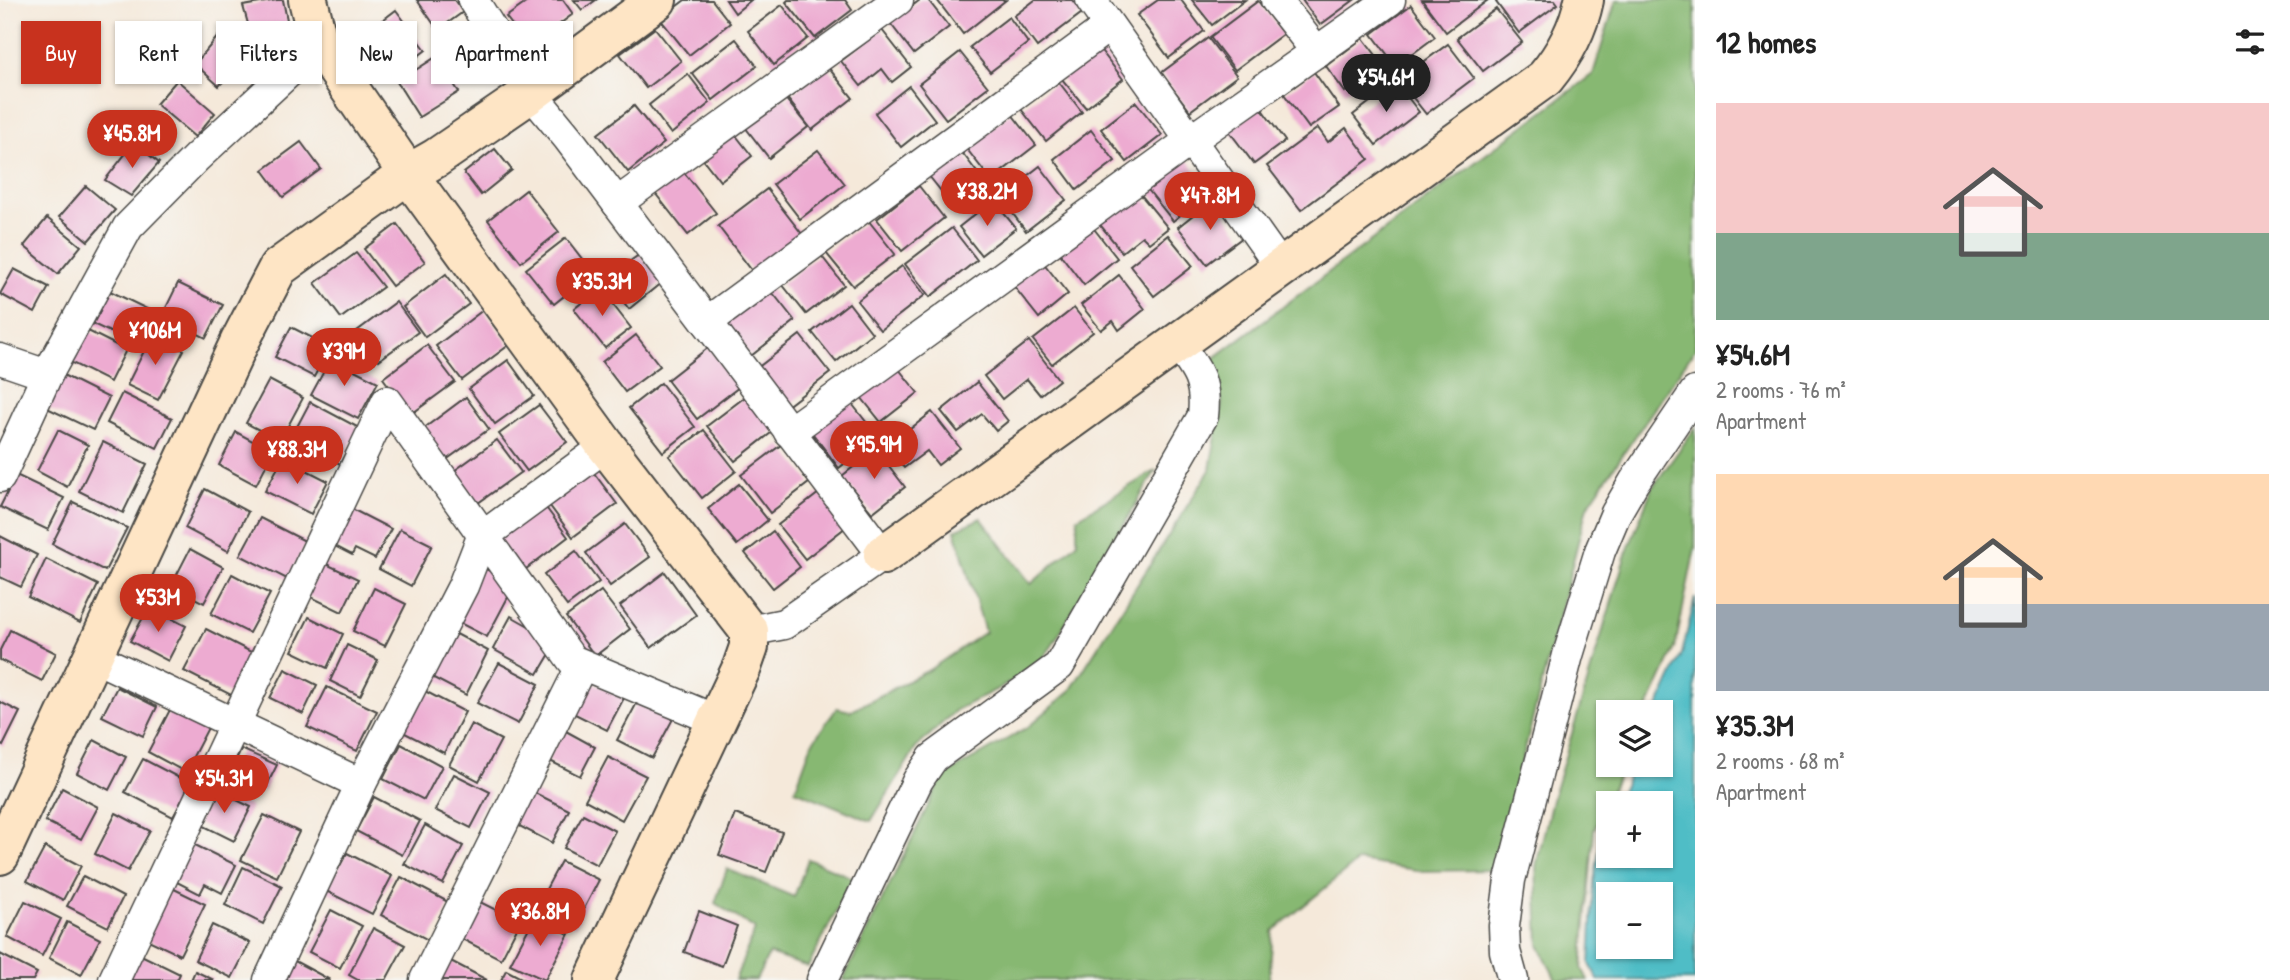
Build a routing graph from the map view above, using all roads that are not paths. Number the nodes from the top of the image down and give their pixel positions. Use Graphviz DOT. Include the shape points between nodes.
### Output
graph roads {
  1 [pos="308,0"];
  2 [pos="473,0"];
  3 [pos="657,0"];
  4 [pos="898,0"];
  5 [pos="1091,0"];
  6 [pos="1276,0"];
  7 [pos="1390,0"];
  8 [pos="1584,0"];
  9 [pos="313,21"];
  10 [pos="1109,26"];
  11 [pos="322,50"];
  12 [pos="1317,52"];
  13 [pos="275,84"];
  14 [pos="531,93"];
  15 [pos="1191,140"];
  16 [pos="408,174"];
  17 [pos="617,203"];
  18 [pos="1282,269"];
  19 [pos="707,322"];
  20 [pos="1177,344"];
  21 [pos="0,359"];
  22 [pos="47,374"];
  23 [pos="1695,393"];
  24 [pos="789,432"];
  25 [pos="606,446"];
  26 [pos="0,477"];
  27 [pos="482,537"];
  28 [pos="883,555"];
  29 [pos="749,631"];
  30 [pos="94,657"];
  31 [pos="582,665"];
  32 [pos="718,721"];
  33 [pos="235,724"];
  34 [pos="361,784"];
  35 [pos="2,844"];
  36 [pos="114,980"];
  37 [pos="269,980"];
  38 [pos="425,980"];
  39 [pos="594,980"];
  40 [pos="822,980"];
  41 [pos="1513,980"];
  1 -- 9 [label="street"];
  2 -- 14 [label="street"];
  3 -- 14 [label="street"];
  4 -- 17 [label="street"];
  5 -- 10 [label="street"];
  6 -- 12 [label="street"];
  7 -- 12 [label="street"];
  8 -- 18 [label="street" via="1572,39 1545,78"];
  10 -- 15 [label="street"];
  10 -- 19 [label="street"];
  11 -- 16 [label="street"];
  12 -- 15 [label="street"];
  13 -- 22 [label="street" via="128,227"];
  14 -- 16 [label="street"];
  14 -- 17 [label="street"];
  15 -- 18 [label="street"];
  15 -- 24 [label="street"];
  16 -- 25 [label="street"];
  16 -- 30 [label="street" via="278,268"];
  17 -- 19 [label="street"];
  18 -- 20 [label="street"];
  19 -- 24 [label="street"];
  20 -- 28 [label="street"];
  20 -- 40 [label="street" via="1201,378 1206,396 1203,416 1059,666 933,758 918,780"];
  21 -- 22 [label="street"];
  22 -- 26 [label="street"];
  23 -- 41 [label="street" via="1616,513 1568,654 1510,880 1504,926"];
  24 -- 28 [label="street"];
  25 -- 27 [label="street"];
  25 -- 29 [label="street"];
  27 -- 31 [label="street" via="572,660"];
  27 -- 33 [label="street" via="387,401"];
  27 -- 34 [label="street" via="463,586"];
  28 -- 29 [label="street" via="785,624"];
  29 -- 32 [label="street" via="750,647"];
  30 -- 33 [label="street"];
  30 -- 35 [label="street"];
  31 -- 32 [label="street"];
  31 -- 38 [label="street"];
  32 -- 39 [label="street"];
  33 -- 34 [label="street"];
  33 -- 36 [label="street"];
  34 -- 37 [label="street"];
}
